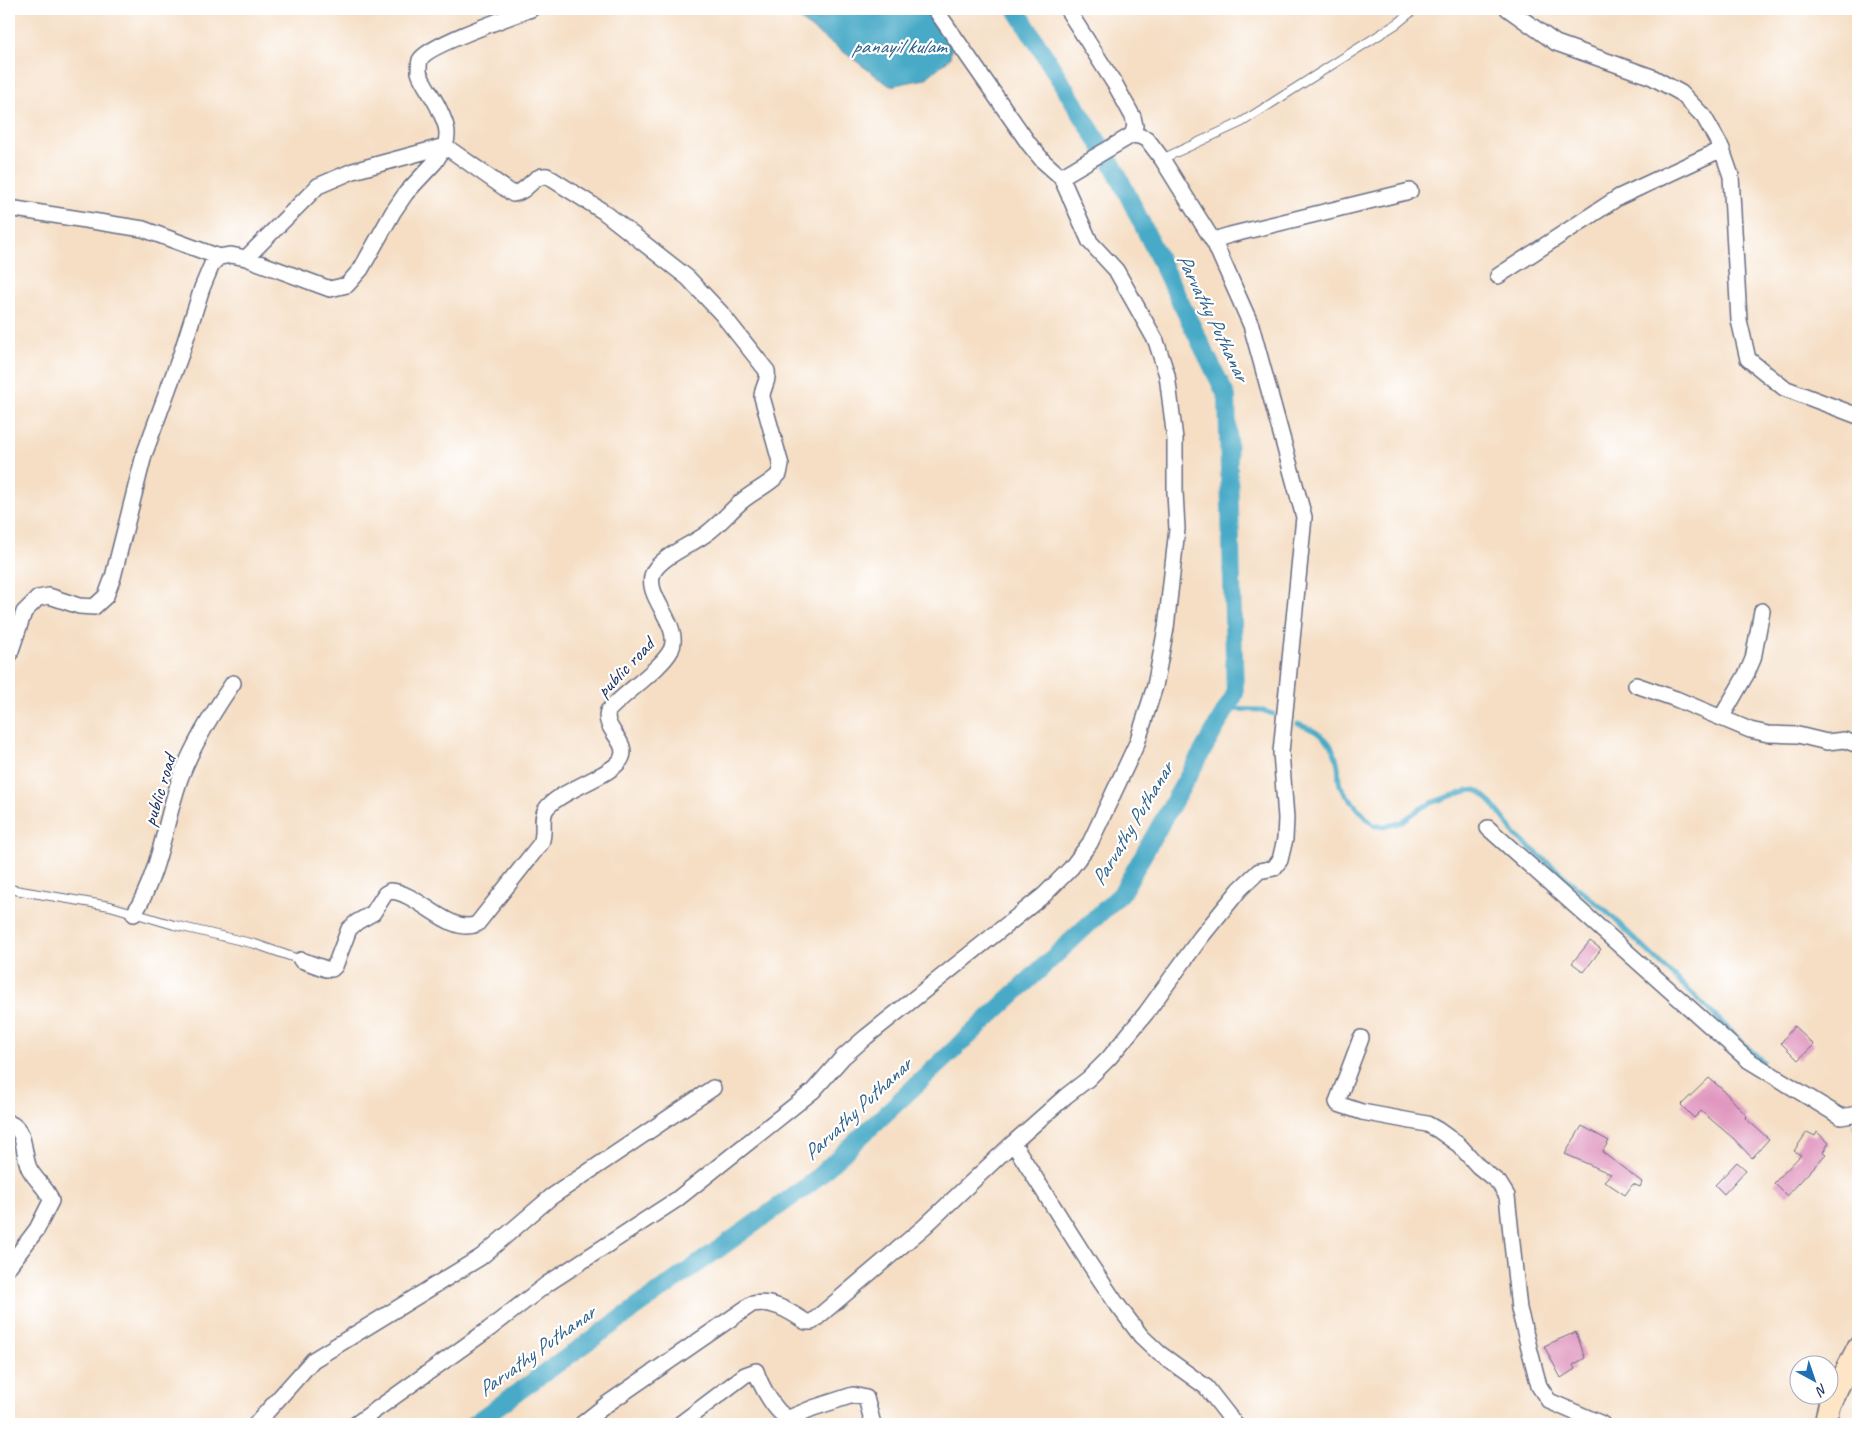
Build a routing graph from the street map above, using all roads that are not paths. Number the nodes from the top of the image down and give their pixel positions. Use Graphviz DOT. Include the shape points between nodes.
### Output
graph roads {
  1 [pos="531,9"];
  2 [pos="935,9"];
  3 [pos="1067,9"];
  4 [pos="1415,9"];
  5 [pos="1508,9"];
  6 [pos="1131,136"];
  7 [pos="445,146"];
  8 [pos="1722,149"];
  9 [pos="1162,159"];
  10 [pos="1067,173"];
  11 [pos="1410,191"];
  12 [pos="9,208"];
  13 [pos="1214,244"];
  14 [pos="219,257"];
  15 [pos="246,258"];
  16 [pos="1498,276"];
  17 [pos="1858,416"];
  18 [pos="1762,610"];
  19 [pos="9,656"];
  20 [pos="233,683"];
  21 [pos="1636,685"];
  22 [pos="1721,718"];
  23 [pos="1856,740"];
  24 [pos="1488,828"];
  25 [pos="9,889"];
  26 [pos="134,914"];
  27 [pos="301,960"];
  28 [pos="1361,1038"];
  29 [pos="713,1088"];
  30 [pos="1858,1114"];
  31 [pos="9,1123"];
  32 [pos="1013,1143"];
  33 [pos="9,1266"];
  34 [pos="1858,1347"];
  35 [pos="256,1424"];
  36 [pos="356,1424"];
  37 [pos="582,1424"];
  38 [pos="680,1424"];
  39 [pos="873,1424"];
  40 [pos="1234,1424"];
  41 [pos="1602,1424"];
  42 [pos="1826,1424"];
  1 -- 7 [label="street" via="469,32 426,53 420,60 419,73 447,128"];
  2 -- 10 [label="street" via="1043,161"];
  3 -- 6 [label="street" via="1133,117 1135,126"];
  4 -- 9 [label="lane" via="1242,122"];
  5 -- 8 [label="street" via="1556,43 1652,78 1681,93 1704,117"];
  6 -- 9 [label="street" via="1147,139"];
  6 -- 10 [label="street"];
  7 -- 15 [label="street" via="353,171 318,186"];
  7 -- 15 [label="street" via="435,162 406,193 361,269 347,285 330,289"];
  7 -- 27 [label="street, public road" via="514,194 520,193 539,176 547,176 604,212 688,278 767,371 762,397 781,466 780,474 741,502 718,525 664,560 655,570 652,584 673,633 673,642 663,660 608,711 607,720 622,747 622,757 611,768 549,806 543,817 541,843 481,921 469,927 459,925 414,900 390,891 373,913 347,932 332,969"];
  8 -- 16 [label="street" via="1619,197"];
  8 -- 17 [label="street" via="1731,176 1739,320 1748,359 1784,388"];
  9 -- 13 [label="street"];
  10 -- 36 [label="street" via="1090,242 1116,270 1156,341 1167,375 1175,439 1177,530 1166,628 1155,686 1137,743 1090,843 1044,895 842,1056 813,1091 732,1157 676,1200 547,1284"];
  11 -- 13 [label="street" via="1230,235"];
  12 -- 14 [label="street" via="143,230"];
  13 -- 32 [label="street" via="1251,325 1304,517 1281,752 1285,839 1278,865 1271,870 1259,871 1243,885 1109,1058"];
  14 -- 15 [label="street"];
  14 -- 19 [label="street" via="212,264 202,288 144,455 106,596 94,607 79,606 49,596 38,598 24,612"];
  18 -- 22 [label="street" via="1753,659"];
  20 -- 26 [label="street, public road" via="203,729 188,760 157,865"];
  21 -- 22 [label="street"];
  22 -- 23 [label="street" via="1768,734 1798,735 1827,742"];
  24 -- 30 [label="street" via="1748,1060 1841,1117"];
  25 -- 26 [label="lane" via="87,901"];
  26 -- 27 [label="lane" via="255,944"];
  28 -- 41 [label="street" via="1338,1104 1362,1112 1427,1124 1459,1145 1499,1183 1507,1196 1519,1309 1539,1386 1550,1401"];
  29 -- 35 [label="street" via="552,1197 481,1257 313,1360"];
  31 -- 33 [label="street" via="20,1132 29,1167 51,1200 37,1229"];
  32 -- 37 [label="street" via="924,1227 812,1322 806,1322 776,1305 752,1304"];
  32 -- 40 [label="street" via="1091,1266 1141,1336 1206,1387"];
  34 -- 42 [label="main road" via="1829,1405"];
  38 -- 39 [label="street" via="745,1374 756,1371 780,1414 785,1417 853,1395 866,1398"];
}
